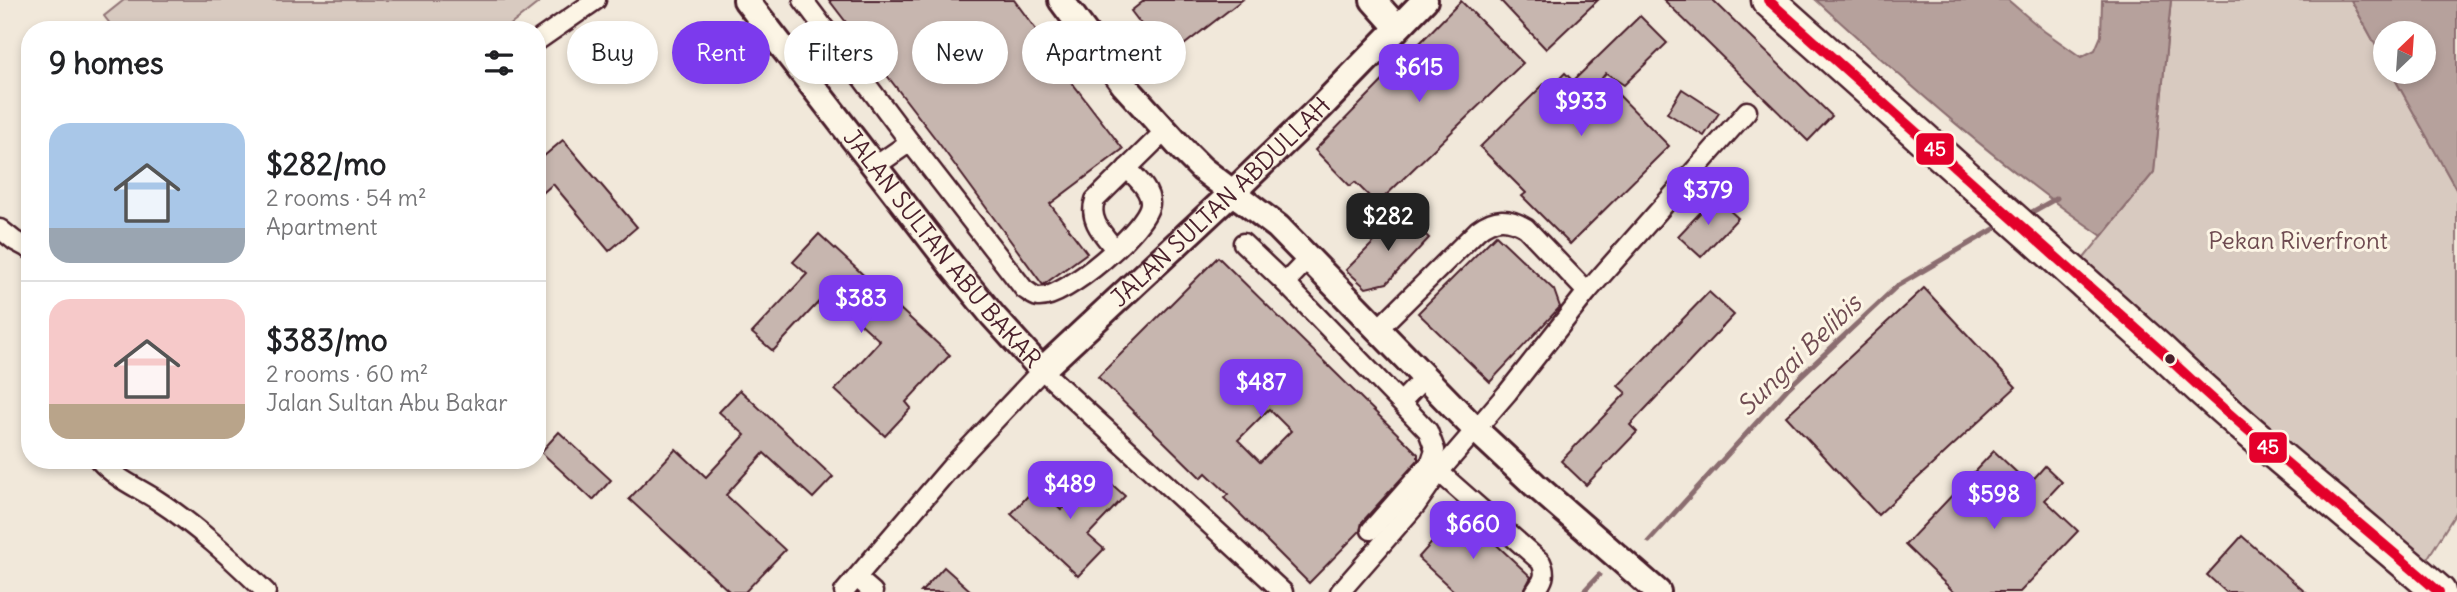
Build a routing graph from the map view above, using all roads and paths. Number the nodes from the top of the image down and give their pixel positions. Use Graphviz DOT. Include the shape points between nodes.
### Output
graph roads {
  1 [pos="596,0"];
  2 [pos="746,0"];
  3 [pos="803,0"];
  4 [pos="1061,0"];
  5 [pos="1373,0"];
  6 [pos="1425,0"];
  7 [pos="1769,0"];
  8 [pos="1397,27"];
  9 [pos="546,35"];
  10 [pos="1747,111"];
  11 [pos="1165,131"];
  12 [pos="910,142"];
  13 [pos="874,167"];
  14 [pos="1127,167"];
  15 [pos="1233,192"];
  16 [pos="0,229"];
  17 [pos="1243,243"];
  18 [pos="21,244"];
  19 [pos="1115,248"];
  20 [pos="1309,258"];
  21 [pos="1285,282"];
  22 [pos="1587,292"];
  23 [pos="1379,328"];
  24 [pos="1042,370"];
  25 [pos="1424,378"];
  26 [pos="1401,402"];
  27 [pos="1475,429"];
  28 [pos="107,469"];
  29 [pos="1439,472"];
  30 [pos="1371,530"];
  31 [pos="857,578"];
  32 [pos="266,592"];
  33 [pos="844,592"];
  34 [pos="873,592"];
  35 [pos="1283,592"];
  36 [pos="1340,592"];
  37 [pos="1535,592"];
  38 [pos="1658,592"];
  39 [pos="2439,592"];
  1 -- 9 [label="street"];
  2 -- 13 [label="street, JALAN SULTAN ABU BAKAR"];
  3 -- 12 [label="street"];
  4 -- 11 [label="street" via="1124,85"];
  5 -- 8 [label="street"];
  6 -- 8 [label="street, JALAN SULTAN ABDULLAH"];
  7 -- 39 [label="highway" via="2212,401"];
  8 -- 15 [label="street, JALAN SULTAN ABDULLAH"];
  10 -- 22 [label="street"];
  11 -- 14 [label="street"];
  11 -- 15 [label="street" via="1202,169"];
  12 -- 13 [label="street"];
  12 -- 19 [label="street" via="1024,289 1035,297 1065,289"];
  13 -- 24 [label="street, JALAN SULTAN ABU BAKAR" via="984,306"];
  14 -- 19 [label="street" via="1093,207 1094,218"];
  14 -- 19 [label="street" via="1147,190 1149,209"];
  15 -- 20 [label="street"];
  15 -- 24 [label="street, JALAN SULTAN ABDULLAH"];
  16 -- 18 [label="street"];
  17 -- 21 [label="street"];
  20 -- 21 [label="street"];
  20 -- 23 [label="street"];
  21 -- 26 [label="street"];
  22 -- 23 [label="street" via="1526,228 1503,218 1478,229"];
  22 -- 27 [label="street"];
  23 -- 25 [label="street"];
  24 -- 31 [label="street"];
  24 -- 35 [label="street, JALAN SULTAN ABU BAKAR"];
  25 -- 26 [label="street"];
  25 -- 27 [label="street"];
  26 -- 30 [label="street" via="1428,431 1435,450 1431,462"];
  27 -- 29 [label="street"];
  27 -- 38 [label="street"];
  28 -- 32 [label="street" via="158,500"];
  29 -- 36 [label="street"];
  29 -- 37 [label="street" via="1541,562 1545,571"];
  31 -- 33 [label="street"];
  31 -- 34 [label="street"];
}
